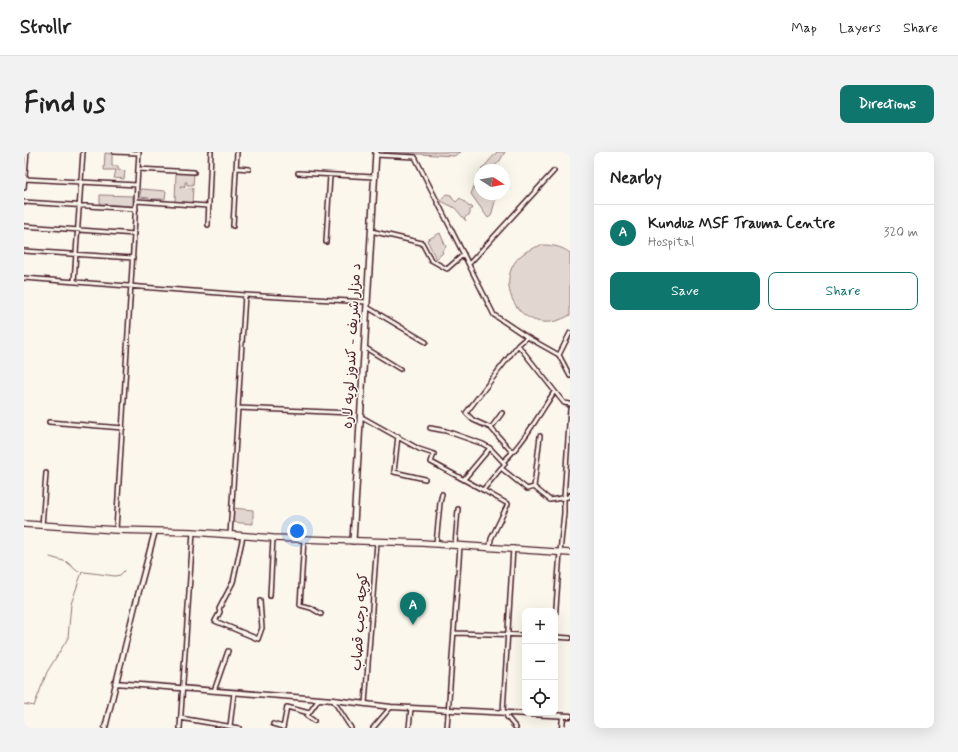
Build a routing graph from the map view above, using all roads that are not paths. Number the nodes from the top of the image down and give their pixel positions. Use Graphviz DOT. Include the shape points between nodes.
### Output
graph roads {
  1 [pos="27,152"];
  2 [pos="83,152"];
  3 [pos="114,152"];
  4 [pos="211,152"];
  5 [pos="238,152"];
  6 [pos="139,153"];
  7 [pos="376,153"];
  8 [pos="25,159"];
  9 [pos="237,168"];
  10 [pos="138,169"];
  11 [pos="249,169"];
  12 [pos="554,171"];
  13 [pos="194,172"];
  14 [pos="298,173"];
  15 [pos="330,175"];
  16 [pos="374,177"];
  17 [pos="25,179"];
  18 [pos="81,182"];
  19 [pos="137,185"];
  20 [pos="24,188"];
  21 [pos="136,201"];
  22 [pos="24,202"];
  23 [pos="80,206"];
  24 [pos="208,206"];
  25 [pos="136,209"];
  26 [pos="208,225"];
  27 [pos="24,226"];
  28 [pos="233,226"];
  29 [pos="78,230"];
  30 [pos="371,231"];
  31 [pos="134,234"];
  32 [pos="326,242"];
  33 [pos="24,251"];
  34 [pos="76,254"];
  35 [pos="464,254"];
  36 [pos="133,258"];
  37 [pos="469,264"];
  38 [pos="24,278"];
  39 [pos="74,282"];
  40 [pos="132,287"];
  41 [pos="245,295"];
  42 [pos="367,304"];
  43 [pos="570,333"];
  44 [pos="527,337"];
  45 [pos="426,342"];
  46 [pos="518,345"];
  47 [pos="364,347"];
  48 [pos="560,355"];
  49 [pos="400,369"];
  50 [pos="570,376"];
  51 [pos="554,392"];
  52 [pos="570,404"];
  53 [pos="238,408"];
  54 [pos="570,409"];
  55 [pos="350,413"];
  56 [pos="502,413"];
  57 [pos="360,416"];
  58 [pos="49,422"];
  59 [pos="123,428"];
  60 [pos="430,428"];
  61 [pos="491,428"];
  62 [pos="398,436"];
  63 [pos="540,436"];
  64 [pos="490,448"];
  65 [pos="512,452"];
  66 [pos="504,462"];
  67 [pos="501,468"];
  68 [pos="46,473"];
  69 [pos="425,479"];
  70 [pos="464,479"];
  71 [pos="534,487"];
  72 [pos="483,490"];
  73 [pos="442,494"];
  74 [pos="570,495"];
  75 [pos="564,498"];
  76 [pos="458,509"];
  77 [pos="24,524"];
  78 [pos="42,526"];
  79 [pos="116,530"];
  80 [pos="155,531"];
  81 [pos="193,532"];
  82 [pos="230,535"];
  83 [pos="243,536"];
  84 [pos="273,538"];
  85 [pos="304,539"];
  86 [pos="353,541"];
  87 [pos="377,541"];
  88 [pos="436,544"];
  89 [pos="458,546"];
  90 [pos="490,547"];
  91 [pos="513,548"];
  92 [pos="560,552"];
  93 [pos="570,552"];
  94 [pos="270,596"];
  95 [pos="260,601"];
  96 [pos="556,608"];
  97 [pos="321,614"];
  98 [pos="508,633"];
  99 [pos="454,634"];
  100 [pos="522,634"];
  101 [pos="558,637"];
  102 [pos="570,638"];
  103 [pos="228,650"];
  104 [pos="115,683"];
  105 [pos="182,688"];
  106 [pos="214,691"];
  107 [pos="234,693"];
  108 [pos="319,699"];
  109 [pos="332,700"];
  110 [pos="365,704"];
  111 [pos="391,707"];
  112 [pos="410,708"];
  113 [pos="449,710"];
  114 [pos="504,712"];
  115 [pos="309,713"];
  116 [pos="522,713"];
  117 [pos="558,715"];
  118 [pos="562,716"];
  119 [pos="570,716"];
  120 [pos="180,718"];
  121 [pos="314,720"];
  122 [pos="273,724"];
  123 [pos="230,726"];
  124 [pos="283,727"];
  125 [pos="105,728"];
  126 [pos="180,728"];
  127 [pos="239,728"];
  128 [pos="351,728"];
  129 [pos="374,728"];
  130 [pos="409,728"];
  131 [pos="447,728"];
  132 [pos="516,728"];
  133 [pos="562,728"];
  1 -- 8 [label="street"];
  2 -- 18 [label="street"];
  3 -- 6 [label="street"];
  4 -- 24 [label="street"];
  5 -- 9 [label="street"];
  6 -- 10 [label="street"];
  7 -- 16 [label="main road, د مزار شریف - کندوز لویه لاره"];
  7 -- 35 [label="street" via="415,157"];
  8 -- 17 [label="street"];
  9 -- 11 [label="street"];
  9 -- 28 [label="street"];
  10 -- 13 [label="street"];
  10 -- 19 [label="street"];
  12 -- 37 [label="street"];
  14 -- 15 [label="street"];
  15 -- 16 [label="street"];
  15 -- 32 [label="street"];
  16 -- 30 [label="main road, د مزار شریف - کندوز لویه لاره"];
  17 -- 18 [label="street"];
  17 -- 20 [label="street"];
  18 -- 19 [label="street"];
  18 -- 23 [label="street"];
  19 -- 21 [label="street"];
  21 -- 24 [label="street"];
  21 -- 25 [label="street"];
  22 -- 23 [label="street"];
  23 -- 25 [label="street"];
  23 -- 29 [label="street"];
  24 -- 26 [label="street"];
  25 -- 31 [label="street"];
  27 -- 29 [label="street"];
  29 -- 31 [label="street"];
  29 -- 34 [label="street"];
  30 -- 35 [label="street" via="422,244 431,260 447,269"];
  30 -- 42 [label="main road, د مزار شریف - کندوز لویه لاره"];
  31 -- 36 [label="street"];
  33 -- 34 [label="street"];
  34 -- 36 [label="street"];
  34 -- 39 [label="street"];
  35 -- 37 [label="street"];
  36 -- 40 [label="street"];
  37 -- 44 [label="street" via="494,315"];
  38 -- 39 [label="street"];
  39 -- 40 [label="street"];
  40 -- 41 [label="street"];
  40 -- 59 [label="street"];
  41 -- 42 [label="street"];
  41 -- 53 [label="street"];
  42 -- 45 [label="street"];
  42 -- 47 [label="main road, د مزار شریف - کندوز لویه لاره"];
  43 -- 48 [label="street"];
  44 -- 46 [label="street"];
  44 -- 48 [label="street"];
  46 -- 51 [label="street"];
  46 -- 61 [label="street" via="467,412 473,420"];
  47 -- 49 [label="street"];
  47 -- 57 [label="main road, د مزار شریف - کندوز لویه لاره"];
  48 -- 50 [label="street"];
  51 -- 52 [label="street" via="564,403"];
  51 -- 65 [label="street"];
  53 -- 55 [label="street"];
  53 -- 82 [label="street"];
  54 -- 75 [label="street"];
  56 -- 61 [label="street"];
  57 -- 62 [label="street"];
  57 -- 86 [label="main road, د مزار شریف - کندوز لویه لاره"];
  58 -- 59 [label="street"];
  59 -- 79 [label="street"];
  60 -- 64 [label="street" via="446,431"];
  61 -- 65 [label="street"];
  62 -- 69 [label="street" via="394,472"];
  62 -- 70 [label="street" via="419,449 434,454 431,462"];
  63 -- 71 [label="street"];
  64 -- 66 [label="street"];
  64 -- 70 [label="street"];
  65 -- 66 [label="street"];
  66 -- 67 [label="street"];
  67 -- 71 [label="street" via="527,489"];
  67 -- 72 [label="street"];
  68 -- 78 [label="street"];
  70 -- 72 [label="street"];
  71 -- 75 [label="street" via="550,500"];
  72 -- 90 [label="street" via="508,504"];
  73 -- 88 [label="street"];
  74 -- 75 [label="street"];
  75 -- 92 [label="street"];
  76 -- 89 [label="street"];
  77 -- 78 [label="highway"];
  78 -- 79 [label="highway"];
  79 -- 80 [label="highway"];
  80 -- 81 [label="highway"];
  80 -- 104 [label="street"];
  81 -- 82 [label="highway"];
  81 -- 105 [label="street"];
  82 -- 83 [label="highway"];
  83 -- 84 [label="highway"];
  83 -- 95 [label="street" via="233,582 215,621 258,639 262,628"];
  84 -- 85 [label="highway"];
  84 -- 94 [label="street"];
  85 -- 86 [label="highway"];
  85 -- 97 [label="street" via="300,605"];
  86 -- 87 [label="highway"];
  87 -- 88 [label="highway"];
  87 -- 110 [label="street, کوچه رجب قصاب"];
  88 -- 89 [label="highway"];
  89 -- 90 [label="highway"];
  89 -- 99 [label="street"];
  90 -- 91 [label="highway"];
  91 -- 92 [label="highway"];
  91 -- 98 [label="street"];
  92 -- 93 [label="highway"];
  92 -- 96 [label="street"];
  98 -- 99 [label="street"];
  98 -- 100 [label="street"];
  98 -- 114 [label="street"];
  99 -- 113 [label="street"];
  101 -- 102 [label="street"];
  103 -- 106 [label="street"];
  104 -- 105 [label="street"];
  104 -- 125 [label="street"];
  105 -- 106 [label="street"];
  105 -- 120 [label="street"];
  106 -- 107 [label="street"];
  107 -- 108 [label="street"];
  107 -- 123 [label="street"];
  108 -- 109 [label="street"];
  108 -- 115 [label="street"];
  109 -- 110 [label="street"];
  109 -- 128 [label="street"];
  110 -- 111 [label="street"];
  111 -- 112 [label="street"];
  111 -- 129 [label="street"];
  112 -- 113 [label="street"];
  112 -- 130 [label="street"];
  113 -- 114 [label="street"];
  113 -- 131 [label="street"];
  114 -- 116 [label="street"];
  114 -- 132 [label="street"];
  115 -- 121 [label="street" via="307,716"];
  115 -- 124 [label="street" via="287,707"];
  117 -- 118 [label="street"];
  118 -- 119 [label="street"];
  118 -- 133 [label="street"];
  120 -- 123 [label="street"];
  120 -- 126 [label="street"];
  122 -- 124 [label="street"];
  123 -- 127 [label="street"];
}
